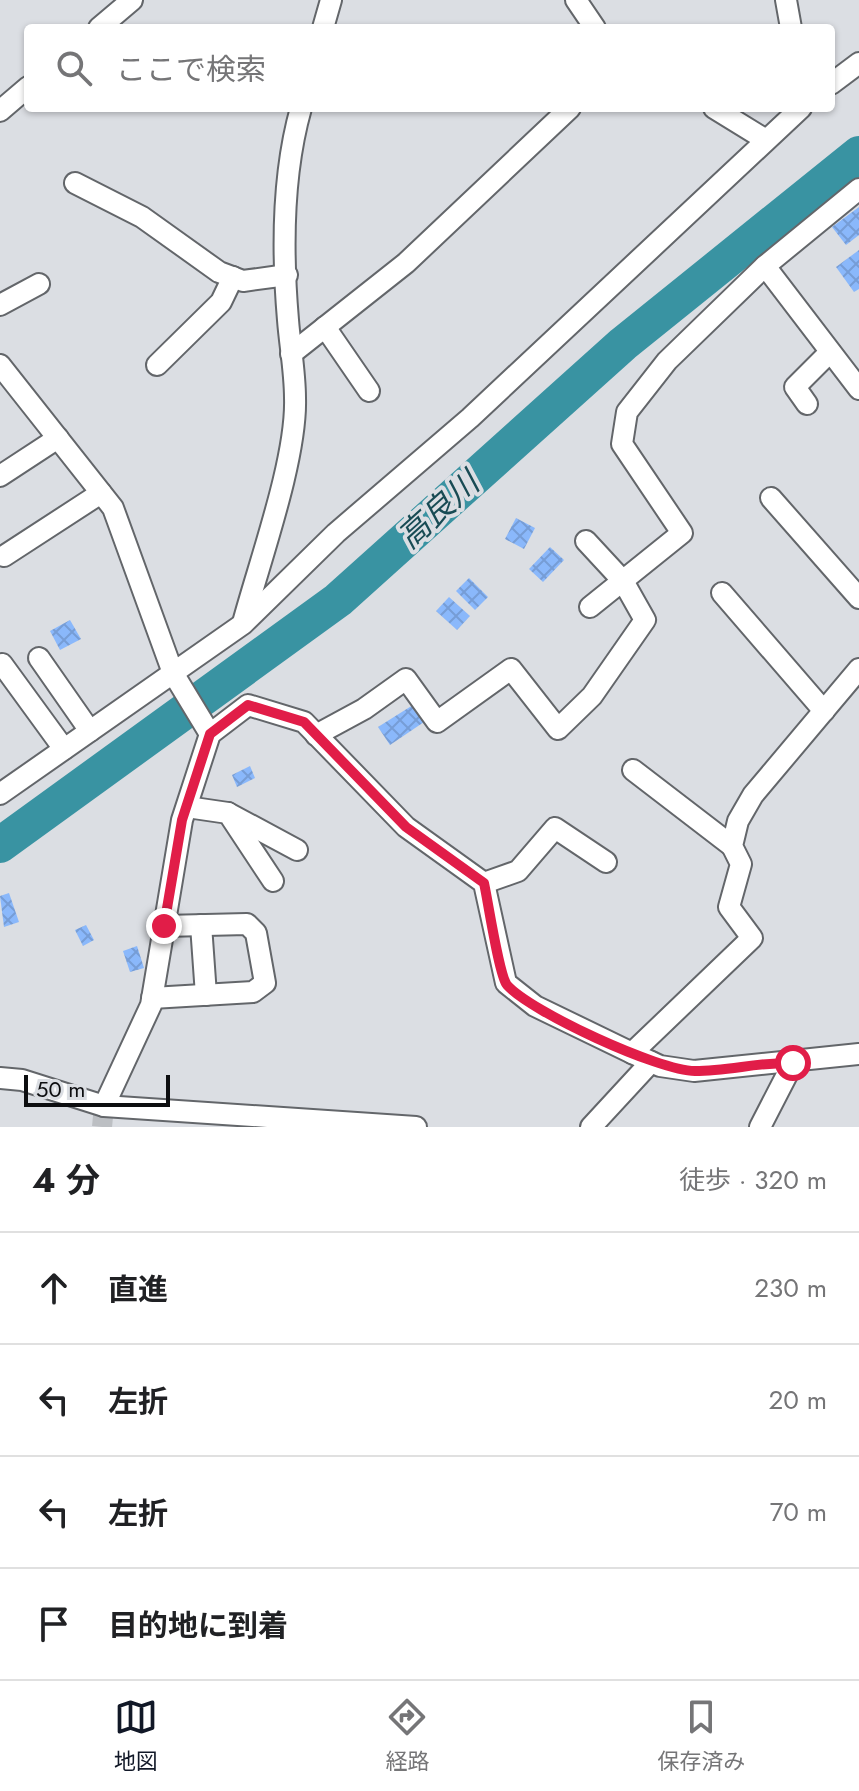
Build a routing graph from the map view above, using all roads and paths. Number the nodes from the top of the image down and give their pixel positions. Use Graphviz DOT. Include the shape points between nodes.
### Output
graph roads {
  1 [pos="132,0"];
  2 [pos="331,0"];
  3 [pos="576,0"];
  4 [pos="786,0"];
  5 [pos="104,24"];
  6 [pos="324,24"];
  7 [pos="592,24"];
  8 [pos="790,24"];
  9 [pos="859,63"];
  10 [pos="835,81"];
  11 [pos="24,90"];
  12 [pos="0,111"];
  13 [pos="300,112"];
  14 [pos="566,112"];
  15 [pos="720,112"];
  16 [pos="797,112"];
  17 [pos="766,140"];
  18 [pos="75,183"];
  19 [pos="859,189"];
  20 [pos="765,266"];
  21 [pos="287,275"];
  22 [pos="233,277"];
  23 [pos="39,284"];
  24 [pos="0,305"];
  25 [pos="325,327"];
  26 [pos="830,352"];
  27 [pos="291,354"];
  28 [pos="0,365"];
  29 [pos="157,365"];
  30 [pos="859,389"];
  31 [pos="369,391"];
  32 [pos="807,404"];
  33 [pos="58,438"];
  34 [pos="0,476"];
  35 [pos="101,493"];
  36 [pos="771,498"];
  37 [pos="586,541"];
  38 [pos="4,556"];
  39 [pos="623,581"];
  40 [pos="722,593"];
  41 [pos="859,598"];
  42 [pos="590,607"];
  43 [pos="243,624"];
  44 [pos="39,658"];
  45 [pos="2,664"];
  46 [pos="859,669"];
  47 [pos="176,678"];
  48 [pos="824,711"];
  49 [pos="208,728"];
  50 [pos="90,731"];
  51 [pos="316,735"];
  52 [pos="64,749"];
  53 [pos="633,770"];
  54 [pos="0,794"];
  55 [pos="187,807"];
  56 [pos="228,813"];
  57 [pos="732,846"];
  58 [pos="297,850"];
  59 [pos="606,862"];
  60 [pos="273,881"];
  61 [pos="484,883"];
  62 [pos="201,925"];
  63 [pos="164,926"];
  64 [pos="206,995"];
  65 [pos="152,998"];
  66 [pos="859,1054"];
  67 [pos="641,1058"];
  68 [pos="793,1063"];
  69 [pos="0,1078"];
  70 [pos="104,1106"];
  71 [pos="416,1127"];
  72 [pos="591,1127"];
  73 [pos="760,1127"];
  1 -- 5 [label="street"];
  2 -- 6 [label="street"];
  3 -- 7 [label="street"];
  4 -- 8 [label="street"];
  9 -- 10 [label="street"];
  11 -- 12 [label="street"];
  13 -- 21 [label="street" via="286,196"];
  14 -- 25 [label="street" via="406,263"];
  15 -- 17 [label="street"];
  16 -- 17 [label="street"];
  17 -- 43 [label="street"];
  18 -- 22 [label="street" via="142,217 198,260"];
  19 -- 20 [label="street"];
  20 -- 26 [label="street"];
  20 -- 39 [label="street" via="667,361 627,412 622,444 682,533"];
  21 -- 22 [label="street" via="243,281"];
  21 -- 27 [label="street"];
  22 -- 29 [label="street" via="221,302"];
  23 -- 24 [label="street"];
  25 -- 27 [label="street"];
  25 -- 31 [label="street"];
  26 -- 30 [label="street"];
  26 -- 32 [label="street" via="795,387"];
  27 -- 43 [label="street" via="296,401 287,460"];
  28 -- 33 [label="street"];
  33 -- 34 [label="street"];
  33 -- 35 [label="street"];
  35 -- 38 [label="street"];
  35 -- 47 [label="street" via="113,508"];
  36 -- 41 [label="street"];
  37 -- 39 [label="street"];
  39 -- 42 [label="street"];
  39 -- 51 [label="street" via="645,620 592,696 558,729 511,669 437,722 406,679"];
  40 -- 48 [label="street"];
  43 -- 47 [label="street"];
  44 -- 50 [label="street"];
  45 -- 52 [label="street"];
  46 -- 48 [label="street"];
  47 -- 49 [label="street"];
  47 -- 50 [label="street"];
  48 -- 57 [label="street" via="753,795"];
  49 -- 51 [label="street" via="248,705 304,722"];
  49 -- 55 [label="street"];
  50 -- 52 [label="street"];
  51 -- 61 [label="street" via="406,827"];
  52 -- 54 [label="street"];
  53 -- 57 [label="street"];
  55 -- 56 [label="street"];
  55 -- 63 [label="street"];
  56 -- 58 [label="street"];
  56 -- 60 [label="street"];
  57 -- 67 [label="street" via="741,864 729,907 752,938"];
  59 -- 61 [label="street" via="555,828 518,871"];
  61 -- 67 [label="street" via="506,983 535,1006"];
  62 -- 63 [label="street"];
  62 -- 64 [label="street"];
  62 -- 64 [label="street" via="247,924 256,933 265,983 253,992"];
  63 -- 65 [label="street"];
  64 -- 65 [label="street"];
  65 -- 70 [label="street"];
  66 -- 68 [label="street"];
  67 -- 68 [label="street" via="694,1071"];
  67 -- 72 [label="street"];
  68 -- 73 [label="street"];
  69 -- 70 [label="street"];
  70 -- 71 [label="street"];
}
